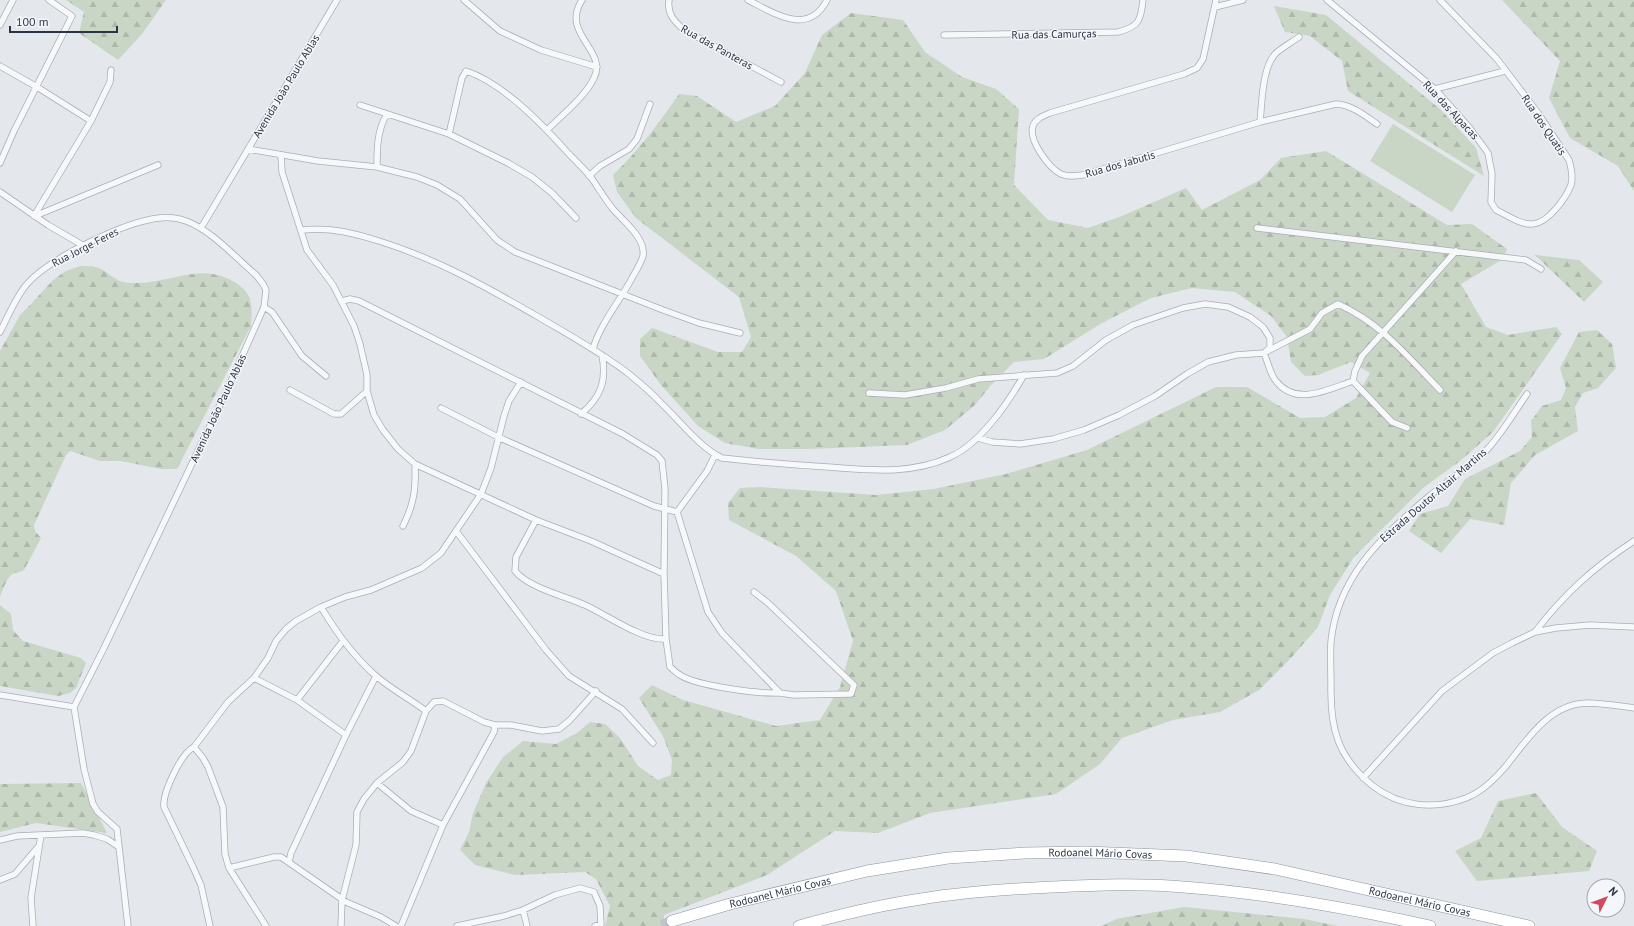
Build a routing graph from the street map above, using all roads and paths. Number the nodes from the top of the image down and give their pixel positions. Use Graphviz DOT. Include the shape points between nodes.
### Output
graph roads {
  1 [pos="13,0"];
  2 [pos="49,0"];
  3 [pos="337,0"];
  4 [pos="464,0"];
  5 [pos="582,0"];
  6 [pos="669,0"];
  7 [pos="748,0"];
  8 [pos="827,0"];
  9 [pos="1143,0"];
  10 [pos="1216,0"];
  11 [pos="1242,0"];
  12 [pos="1327,0"];
  13 [pos="1440,0"];
  14 [pos="1215,7"];
  15 [pos="0,25"];
  16 [pos="944,35"];
  17 [pos="1299,37"];
  18 [pos="0,66"];
  19 [pos="597,68"];
  20 [pos="111,70"];
  21 [pos="1505,71"];
  22 [pos="781,82"];
  23 [pos="37,87"];
  24 [pos="1435,89"];
  25 [pos="650,104"];
  26 [pos="360,105"];
  27 [pos="387,114"];
  28 [pos="92,121"];
  29 [pos="1260,122"];
  30 [pos="1377,124"];
  31 [pos="547,130"];
  32 [pos="449,134"];
  33 [pos="248,149"];
  34 [pos="281,155"];
  35 [pos="0,163"];
  36 [pos="158,165"];
  37 [pos="377,167"];
  38 [pos="589,176"];
  39 [pos="0,192"];
  40 [pos="34,216"];
  41 [pos="576,218"];
  42 [pos="1519,221"];
  43 [pos="201,228"];
  44 [pos="1257,228"];
  45 [pos="302,230"];
  46 [pos="84,246"];
  47 [pos="1456,251"];
  48 [pos="1541,269"];
  49 [pos="623,294"];
  50 [pos="342,301"];
  51 [pos="264,307"];
  52 [pos="0,332"];
  53 [pos="1384,332"];
  54 [pos="740,334"];
  55 [pos="593,349"];
  56 [pos="1264,353"];
  57 [pos="602,355"];
  58 [pos="1024,375"];
  59 [pos="326,376"];
  60 [pos="1353,381"];
  61 [pos="521,382"];
  62 [pos="290,390"];
  63 [pos="1440,390"];
  64 [pos="367,391"];
  65 [pos="869,393"];
  66 [pos="1528,394"];
  67 [pos="441,408"];
  68 [pos="581,414"];
  69 [pos="1407,428"];
  70 [pos="498,437"];
  71 [pos="978,438"];
  72 [pos="715,455"];
  73 [pos="415,464"];
  74 [pos="481,494"];
  75 [pos="665,508"];
  76 [pos="677,512"];
  77 [pos="536,520"];
  78 [pos="403,526"];
  79 [pos="456,531"];
  80 [pos="1634,541"];
  81 [pos="664,574"];
  82 [pos="754,592"];
  83 [pos="321,607"];
  84 [pos="1634,627"];
  85 [pos="1535,632"];
  86 [pos="666,639"];
  87 [pos="343,641"];
  88 [pos="376,676"];
  89 [pos="254,678"];
  90 [pos="596,691"];
  91 [pos="780,693"];
  92 [pos="0,695"];
  93 [pos="297,700"];
  94 [pos="74,707"];
  95 [pos="1634,708"];
  96 [pos="426,711"];
  97 [pos="494,725"];
  98 [pos="346,734"];
  99 [pos="653,743"];
  100 [pos="194,747"];
  101 [pos="1363,778"];
  102 [pos="377,783"];
  103 [pos="443,826"];
  104 [pos="41,835"];
  105 [pos="0,840"];
  106 [pos="39,845"];
  107 [pos="119,847"];
  108 [pos="289,862"];
  109 [pos="230,868"];
  110 [pos="0,880"];
  111 [pos="342,900"];
  112 [pos="523,910"];
  113 [pos="672,921"];
  114 [pos="33,926"];
  115 [pos="128,926"];
  116 [pos="210,926"];
  117 [pos="266,926"];
  118 [pos="341,926"];
  119 [pos="396,926"];
  120 [pos="401,926"];
  121 [pos="457,926"];
  122 [pos="527,926"];
  123 [pos="595,926"];
  124 [pos="799,926"];
  125 [pos="1430,926"];
  126 [pos="1529,926"];
  1 -- 15 [label="street"];
  2 -- 23 [label="street" via="72,16"];
  3 -- 33 [label="street, Avenida João Paulo Ablas"];
  4 -- 19 [label="street" via="500,31 541,50"];
  5 -- 19 [label="street" via="575,18"];
  6 -- 22 [label="street, Rua das Panteras" via="670,14 674,22 684,30"];
  7 -- 8 [label="street" via="784,18 799,20 813,17"];
  9 -- 16 [label="street, Rua das Camurças" via="1141,15 1136,24 1118,32"];
  10 -- 14 [label="street, Rua dos Jabutis"];
  11 -- 14 [label="street"];
  12 -- 24 [label="street, Rua das Alpacas"];
  13 -- 21 [label="street" via="1484,45"];
  14 -- 29 [label="street, Rua dos Jabutis" via="1203,59 1197,68 1050,113 1040,118 1032,127 1037,147 1046,162 1062,175 1075,176"];
  17 -- 29 [label="street" via="1281,49 1271,60 1266,75"];
  18 -- 23 [label="street"];
  19 -- 31 [label="street" via="595,78 586,92"];
  20 -- 28 [label="street" via="110,82"];
  21 -- 24 [label="street"];
  21 -- 42 [label="street, Rua dos Quatis" via="1558,143 1571,171 1571,184 1559,204 1544,221 1537,224"];
  23 -- 28 [label="street"];
  23 -- 35 [label="street"];
  24 -- 42 [label="street, Rua das Alpacas" via="1488,153 1492,174 1492,206"];
  25 -- 38 [label="street" via="637,140 629,149 600,166"];
  26 -- 27 [label="street"];
  27 -- 32 [label="street"];
  27 -- 37 [label="street" via="382,122 378,143"];
  28 -- 40 [label="street"];
  29 -- 30 [label="street, Rua dos Jabutis" via="1343,104"];
  31 -- 32 [label="street" via="491,82 466,71 458,90"];
  31 -- 38 [label="street"];
  32 -- 41 [label="street" via="532,177"];
  33 -- 34 [label="street"];
  33 -- 43 [label="street, Avenida João Paulo Ablas"];
  34 -- 37 [label="street"];
  34 -- 45 [label="street" via="282,172"];
  36 -- 40 [label="street"];
  37 -- 49 [label="street" via="417,177 460,199 497,240 515,252"];
  38 -- 49 [label="street" via="623,221 633,229 641,243 643,255"];
  39 -- 40 [label="street"];
  40 -- 46 [label="street"];
  43 -- 46 [label="street, Rua Jorge Feres" via="185,221 160,218 124,227"];
  43 -- 51 [label="street, Avenida João Paulo Ablas" via="263,284 266,290"];
  44 -- 47 [label="street"];
  45 -- 50 [label="street" via="307,250"];
  45 -- 55 [label="street" via="320,228 352,233 412,251 447,266"];
  46 -- 52 [label="street, Rua Jorge Feres" via="34,276 18,297"];
  47 -- 48 [label="street" via="1526,260"];
  47 -- 53 [label="street"];
  49 -- 54 [label="street" via="699,323"];
  49 -- 55 [label="street" via="595,340"];
  50 -- 61 [label="street" via="359,301"];
  50 -- 64 [label="street" via="360,344"];
  51 -- 59 [label="street" via="272,312 302,356"];
  51 -- 94 [label="street, Avenida João Paulo Ablas" via="228,388"];
  53 -- 56 [label="street" via="1356,312 1338,304 1322,313 1310,329"];
  53 -- 60 [label="street" via="1362,356"];
  53 -- 63 [label="street"];
  55 -- 57 [label="street"];
  56 -- 58 [label="street" via="1270,348 1270,338 1263,327 1250,317 1228,307 1205,304 1183,308 1133,325 1106,340 1073,366 1057,373"];
  56 -- 60 [label="street" via="1276,381 1286,391 1300,395 1317,394"];
  56 -- 71 [label="street" via="1236,355 1208,362 1149,399 1084,430 1053,439 1020,444"];
  57 -- 68 [label="street" via="605,370 602,383 593,404"];
  57 -- 72 [label="street" via="634,379"];
  58 -- 65 [label="street" via="978,378 946,388 905,395"];
  58 -- 71 [label="street" via="1002,410"];
  60 -- 69 [label="street" via="1392,422"];
  61 -- 68 [label="street"];
  61 -- 70 [label="street" via="509,401"];
  62 -- 64 [label="street" via="334,414 341,414"];
  64 -- 73 [label="street" via="374,415 383,430 398,449"];
  66 -- 101 [label="street, Estrada Doutor Altair Martins" via="1485,452 1385,536 1352,577 1336,617 1331,641 1330,692 1334,729 1340,749"];
  67 -- 70 [label="street"];
  68 -- 75 [label="street" via="623,434 662,461"];
  70 -- 74 [label="street" via="491,468"];
  70 -- 75 [label="street" via="654,506"];
  71 -- 72 [label="street" via="951,457 924,466 884,471 774,463 722,458"];
  72 -- 76 [label="street" via="707,471"];
  73 -- 74 [label="street"];
  73 -- 78 [label="street" via="414,496 411,510"];
  74 -- 77 [label="street"];
  74 -- 79 [label="street"];
  75 -- 76 [label="street"];
  75 -- 81 [label="street"];
  76 -- 91 [label="street" via="708,612 722,633"];
  77 -- 81 [label="street" via="592,540"];
  77 -- 86 [label="street" via="516,557 515,571 521,578 646,635 658,640"];
  79 -- 83 [label="street" via="441,553 422,568 371,590"];
  79 -- 90 [label="street" via="546,650 570,676"];
  80 -- 85 [label="street" via="1575,586"];
  81 -- 86 [label="street"];
  82 -- 91 [label="street" via="854,685 851,694"];
  83 -- 87 [label="street"];
  83 -- 89 [label="street" via="286,629"];
  84 -- 85 [label="street" via="1590,626"];
  85 -- 101 [label="street" via="1493,653 1442,691"];
  86 -- 91 [label="street" via="670,667 680,675 691,680 763,694"];
  87 -- 88 [label="street"];
  87 -- 93 [label="street"];
  88 -- 96 [label="street"];
  88 -- 98 [label="street"];
  89 -- 93 [label="street"];
  89 -- 100 [label="street" via="228,702"];
  90 -- 97 [label="street" via="559,729 542,731 511,725"];
  90 -- 99 [label="street" via="622,709"];
  92 -- 94 [label="street"];
  93 -- 98 [label="street"];
  94 -- 107 [label="street" via="84,769 93,804 117,829"];
  95 -- 101 [label="street, Estrada Doutor Altair Martins" via="1585,703 1555,712 1534,730 1492,780 1468,798 1422,806 1400,801 1380,791"];
  96 -- 97 [label="street" via="434,702 443,701"];
  96 -- 102 [label="street" via="411,751 403,762"];
  97 -- 103 [label="street" via="494,732"];
  98 -- 108 [label="street"];
  100 -- 109 [label="street" via="208,767 223,807 225,854"];
  100 -- 116 [label="street" via="182,759 164,797 164,808 194,867 201,885"];
  102 -- 103 [label="street" via="411,811"];
  102 -- 111 [label="street" via="357,812 356,845"];
  103 -- 120 [label="street"];
  104 -- 105 [label="street"];
  104 -- 106 [label="street"];
  104 -- 107 [label="street" via="83,833 107,839"];
  106 -- 110 [label="street" via="15,874"];
  106 -- 114 [label="street" via="31,898"];
  107 -- 115 [label="street"];
  108 -- 109 [label="street" via="274,857"];
  108 -- 111 [label="street"];
  109 -- 117 [label="street"];
  111 -- 118 [label="street"];
  111 -- 119 [label="street"];
  112 -- 121 [label="street"];
  112 -- 122 [label="street"];
  112 -- 123 [label="street" via="555,895 580,888 594,892 600,906 601,924"];
  113 -- 126 [label="highway, Rodoanel Mário Covas" via="730,904 867,871 948,858 1087,852 1178,856 1233,862 1328,880"];
  124 -- 125 [label="highway, Rodoanel Mário Covas" via="922,899 1007,889 1133,884 1183,887 1318,903"];
}
